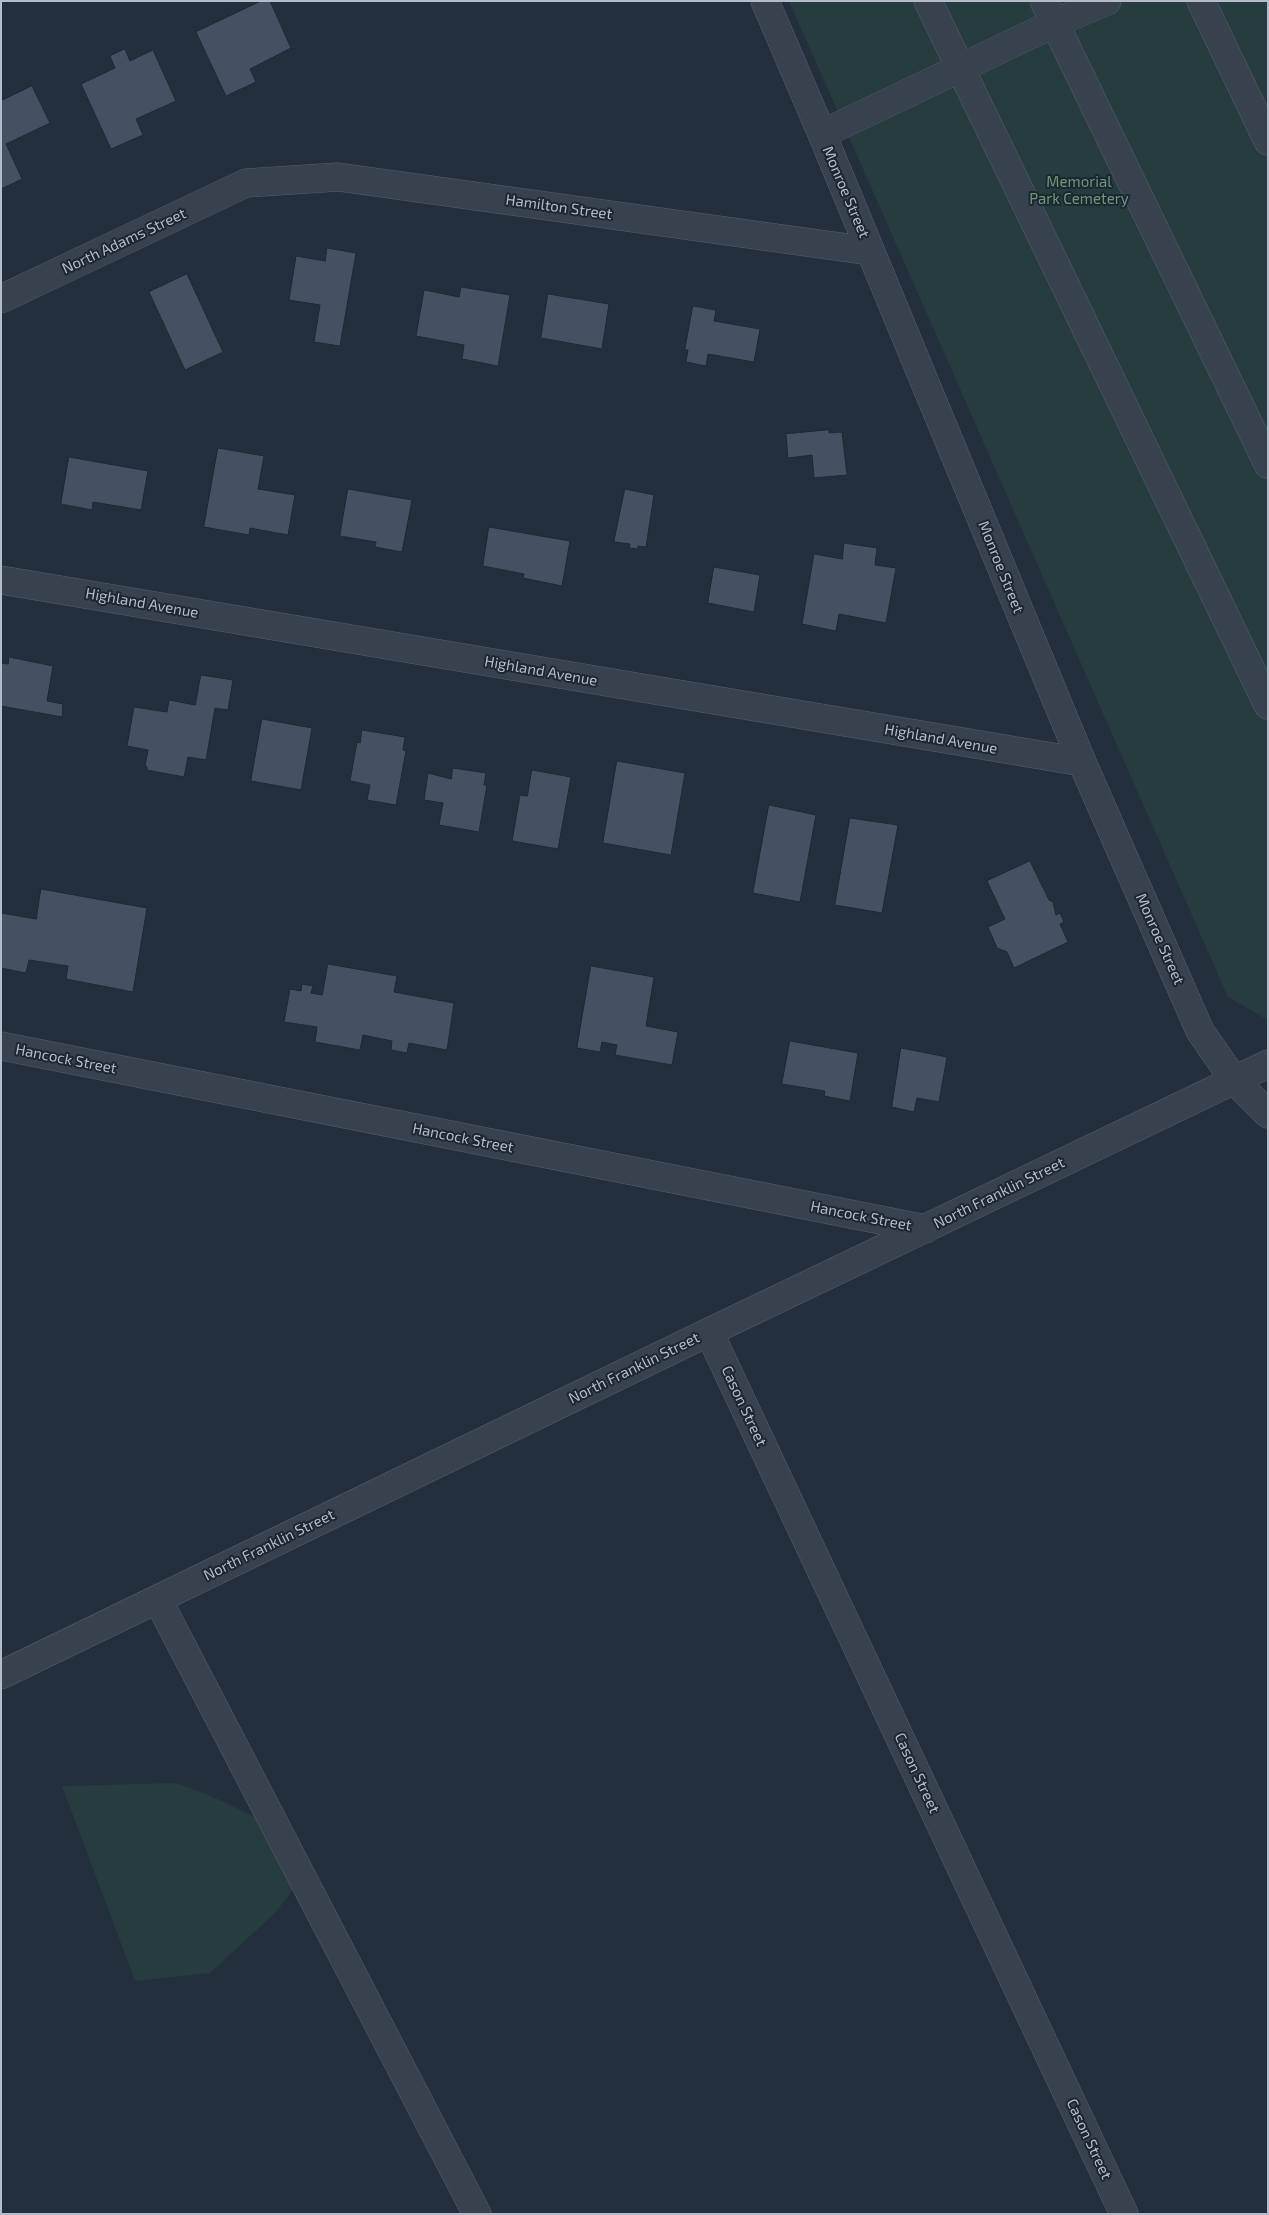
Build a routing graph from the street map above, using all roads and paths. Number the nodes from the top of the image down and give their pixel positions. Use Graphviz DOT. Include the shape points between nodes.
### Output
graph roads {
  1 [pos="765,1"];
  2 [pos="928,1"];
  3 [pos="1107,1"];
  4 [pos="1202,1"];
  5 [pos="1049,12"];
  6 [pos="961,69"];
  7 [pos="822,134"];
  8 [pos="1268,141"];
  9 [pos="246,183"];
  10 [pos="870,251"];
  11 [pos="1,299"];
  12 [pos="1268,464"];
  13 [pos="1,580"];
  14 [pos="1268,705"];
  15 [pos="1082,762"];
  16 [pos="1,1046"];
  17 [pos="1268,1064"];
  18 [pos="1234,1080"];
  19 [pos="1268,1114"];
  20 [pos="926,1229"];
  21 [pos="709,1332"];
  22 [pos="158,1600"];
  23 [pos="1,1675"];
  24 [pos="477,2214"];
  25 [pos="1124,2214"];
  1 -- 7 [label="street, Monroe Street"];
  2 -- 6 [label="street"];
  3 -- 5 [label="street"];
  4 -- 8 [label="street"];
  5 -- 6 [label="street"];
  5 -- 12 [label="street"];
  6 -- 7 [label="street"];
  6 -- 14 [label="street"];
  7 -- 10 [label="street, Monroe Street"];
  9 -- 10 [label="street, Hamilton Street" via="338,177"];
  9 -- 11 [label="street, North Adams Street"];
  10 -- 15 [label="street, Monroe Street"];
  13 -- 15 [label="street, Highland Avenue"];
  15 -- 18 [label="street, Monroe Street" via="1200,1031"];
  16 -- 20 [label="street, Hancock Street"];
  17 -- 18 [label="street, North Franklin Street"];
  18 -- 19 [label="street, Monroe Street"];
  18 -- 20 [label="street, North Franklin Street"];
  20 -- 21 [label="street, North Franklin Street"];
  21 -- 22 [label="street, North Franklin Street"];
  21 -- 25 [label="street, Cason Street"];
  22 -- 23 [label="street, North Franklin Street"];
  22 -- 24 [label="street"];
}
